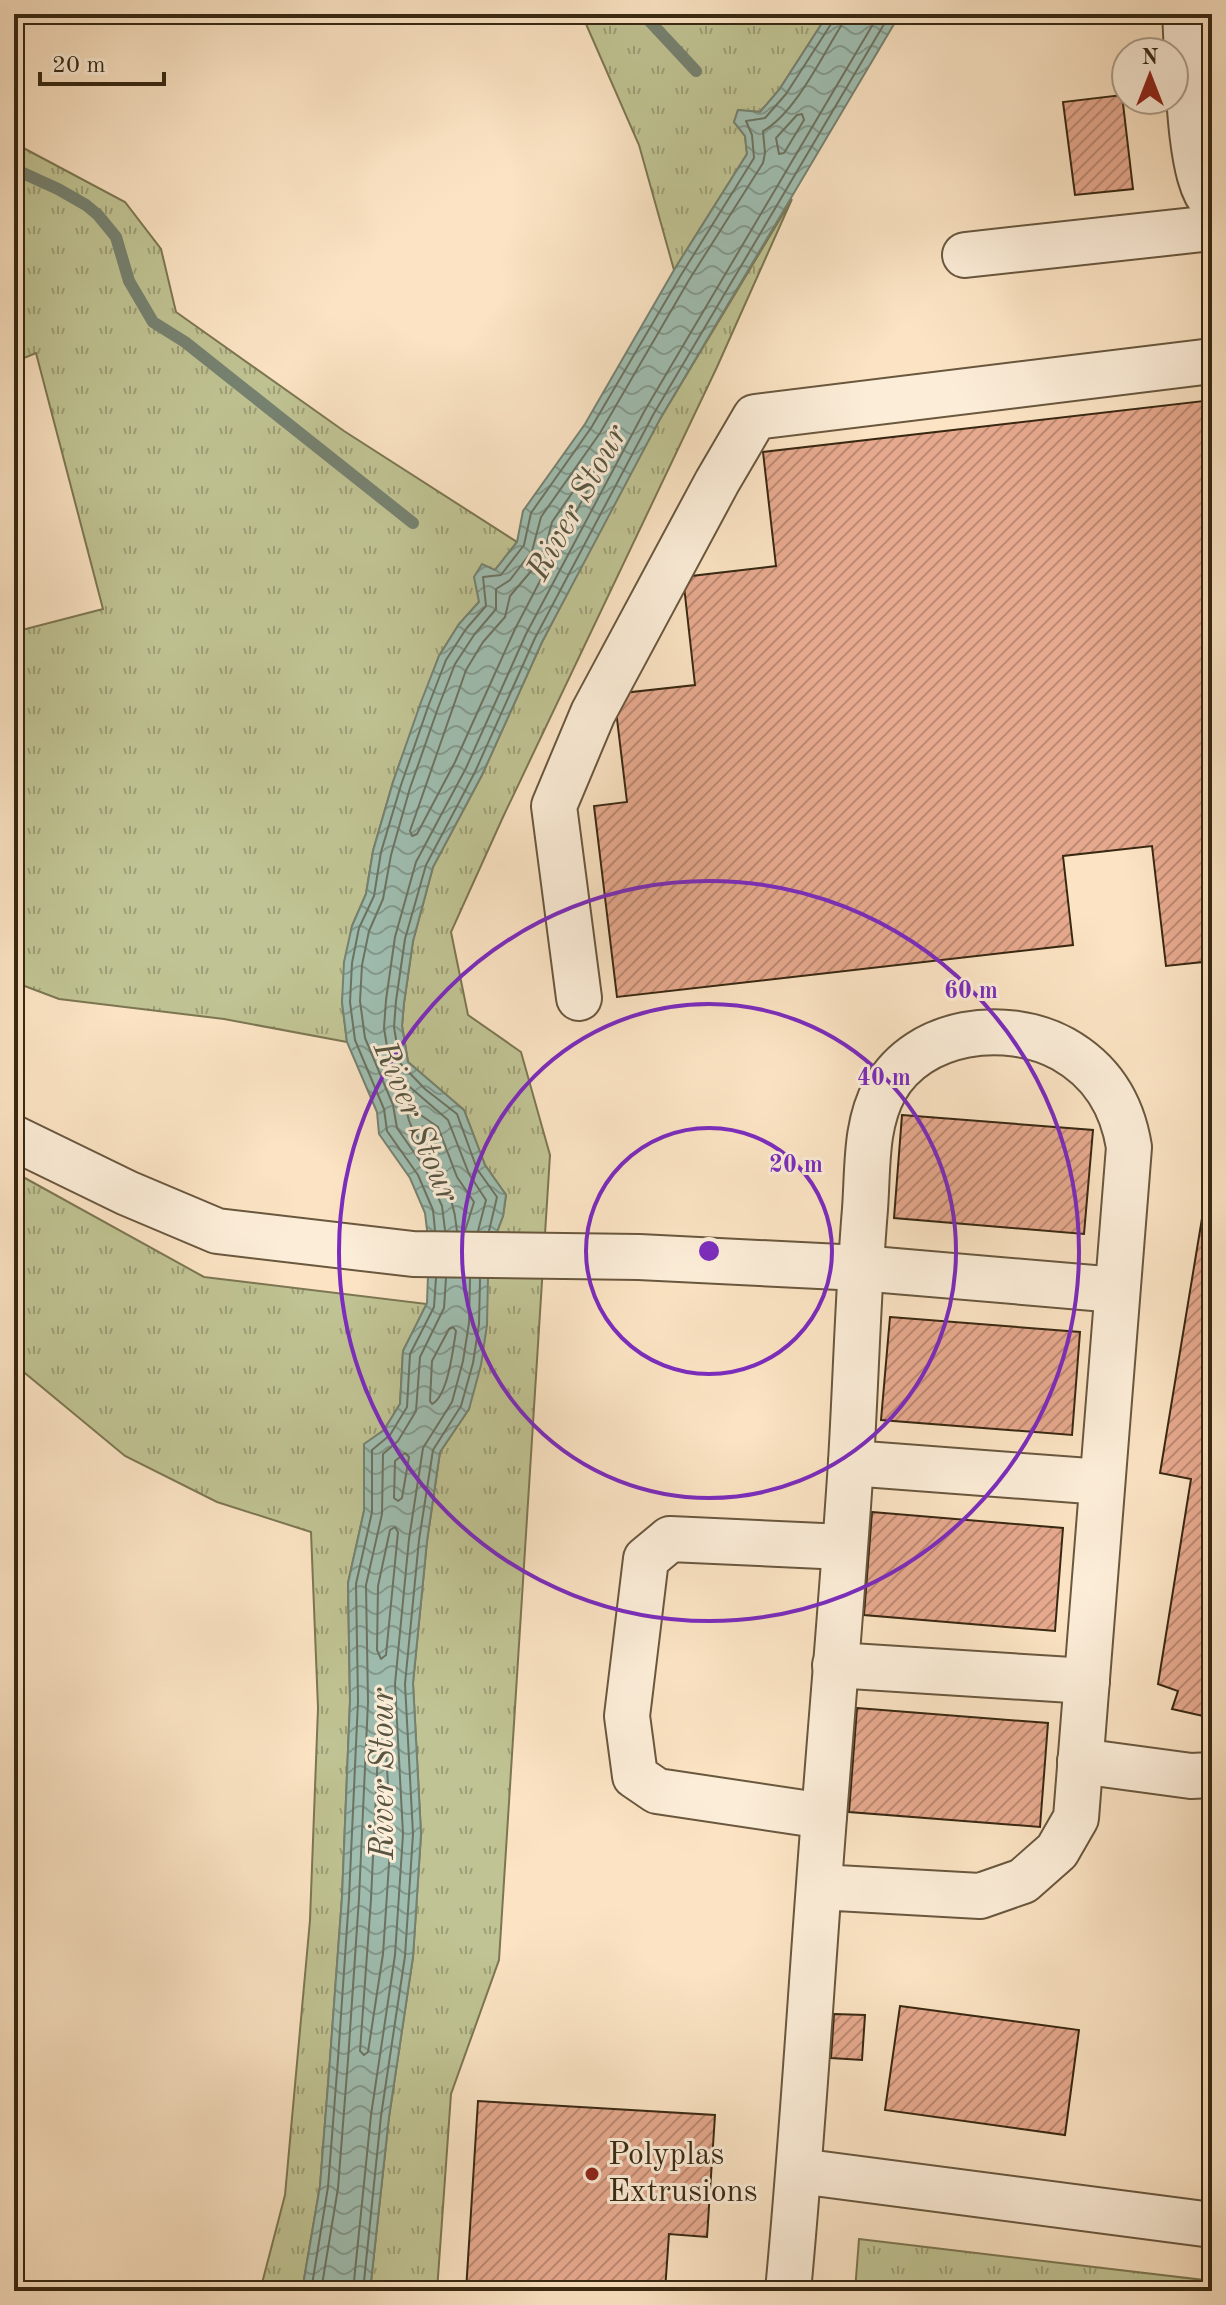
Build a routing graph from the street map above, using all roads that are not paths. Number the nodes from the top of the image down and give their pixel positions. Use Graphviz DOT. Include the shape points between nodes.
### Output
graph roads {
  1 [pos="1185,14"];
  2 [pos="1212,201"];
  3 [pos="1212,228"];
  4 [pos="965,255"];
  5 [pos="1212,361"];
  6 [pos="579,998"];
  7 [pos="14,1138"];
  8 [pos="860,1268"];
  9 [pos="1117,1290"];
  10 [pos="851,1463"];
  11 [pos="1102,1482"];
  12 [pos="844,1547"];
  13 [pos="835,1665"];
  14 [pos="1087,1681"];
  15 [pos="1080,1761"];
  16 [pos="1212,1775"];
  17 [pos="824,1816"];
  18 [pos="819,1887"];
  19 [pos="799,2171"];
  20 [pos="1212,2225"];
  21 [pos="788,2291"];
  1 -- 2 [label="lane" via="1195,160"];
  3 -- 4 [label="lane"];
  5 -- 6 [label="lane" via="755,417 593,713 554,806"];
  7 -- 8 [label="lane" via="217,1231 413,1254 639,1257"];
  8 -- 9 [label="lane"];
  8 -- 9 [label="lane" via="871,1127 894,1074 947,1040 1011,1032 1061,1048 1081,1061 1119,1108 1129,1147"];
  8 -- 10 [label="lane"];
  9 -- 11 [label="lane"];
  10 -- 11 [label="lane"];
  10 -- 12 [label="lane"];
  11 -- 14 [label="lane"];
  12 -- 13 [label="lane"];
  12 -- 17 [label="lane" via="670,1539 646,1559 627,1716 635,1776 657,1791"];
  13 -- 14 [label="lane"];
  13 -- 17 [label="lane"];
  14 -- 15 [label="lane"];
  15 -- 16 [label="lane"];
  15 -- 18 [label="lane" via="1076,1818 1057,1851 1023,1881 980,1896"];
  17 -- 18 [label="lane"];
  18 -- 19 [label="lane"];
  19 -- 20 [label="lane"];
  19 -- 21 [label="lane"];
}
